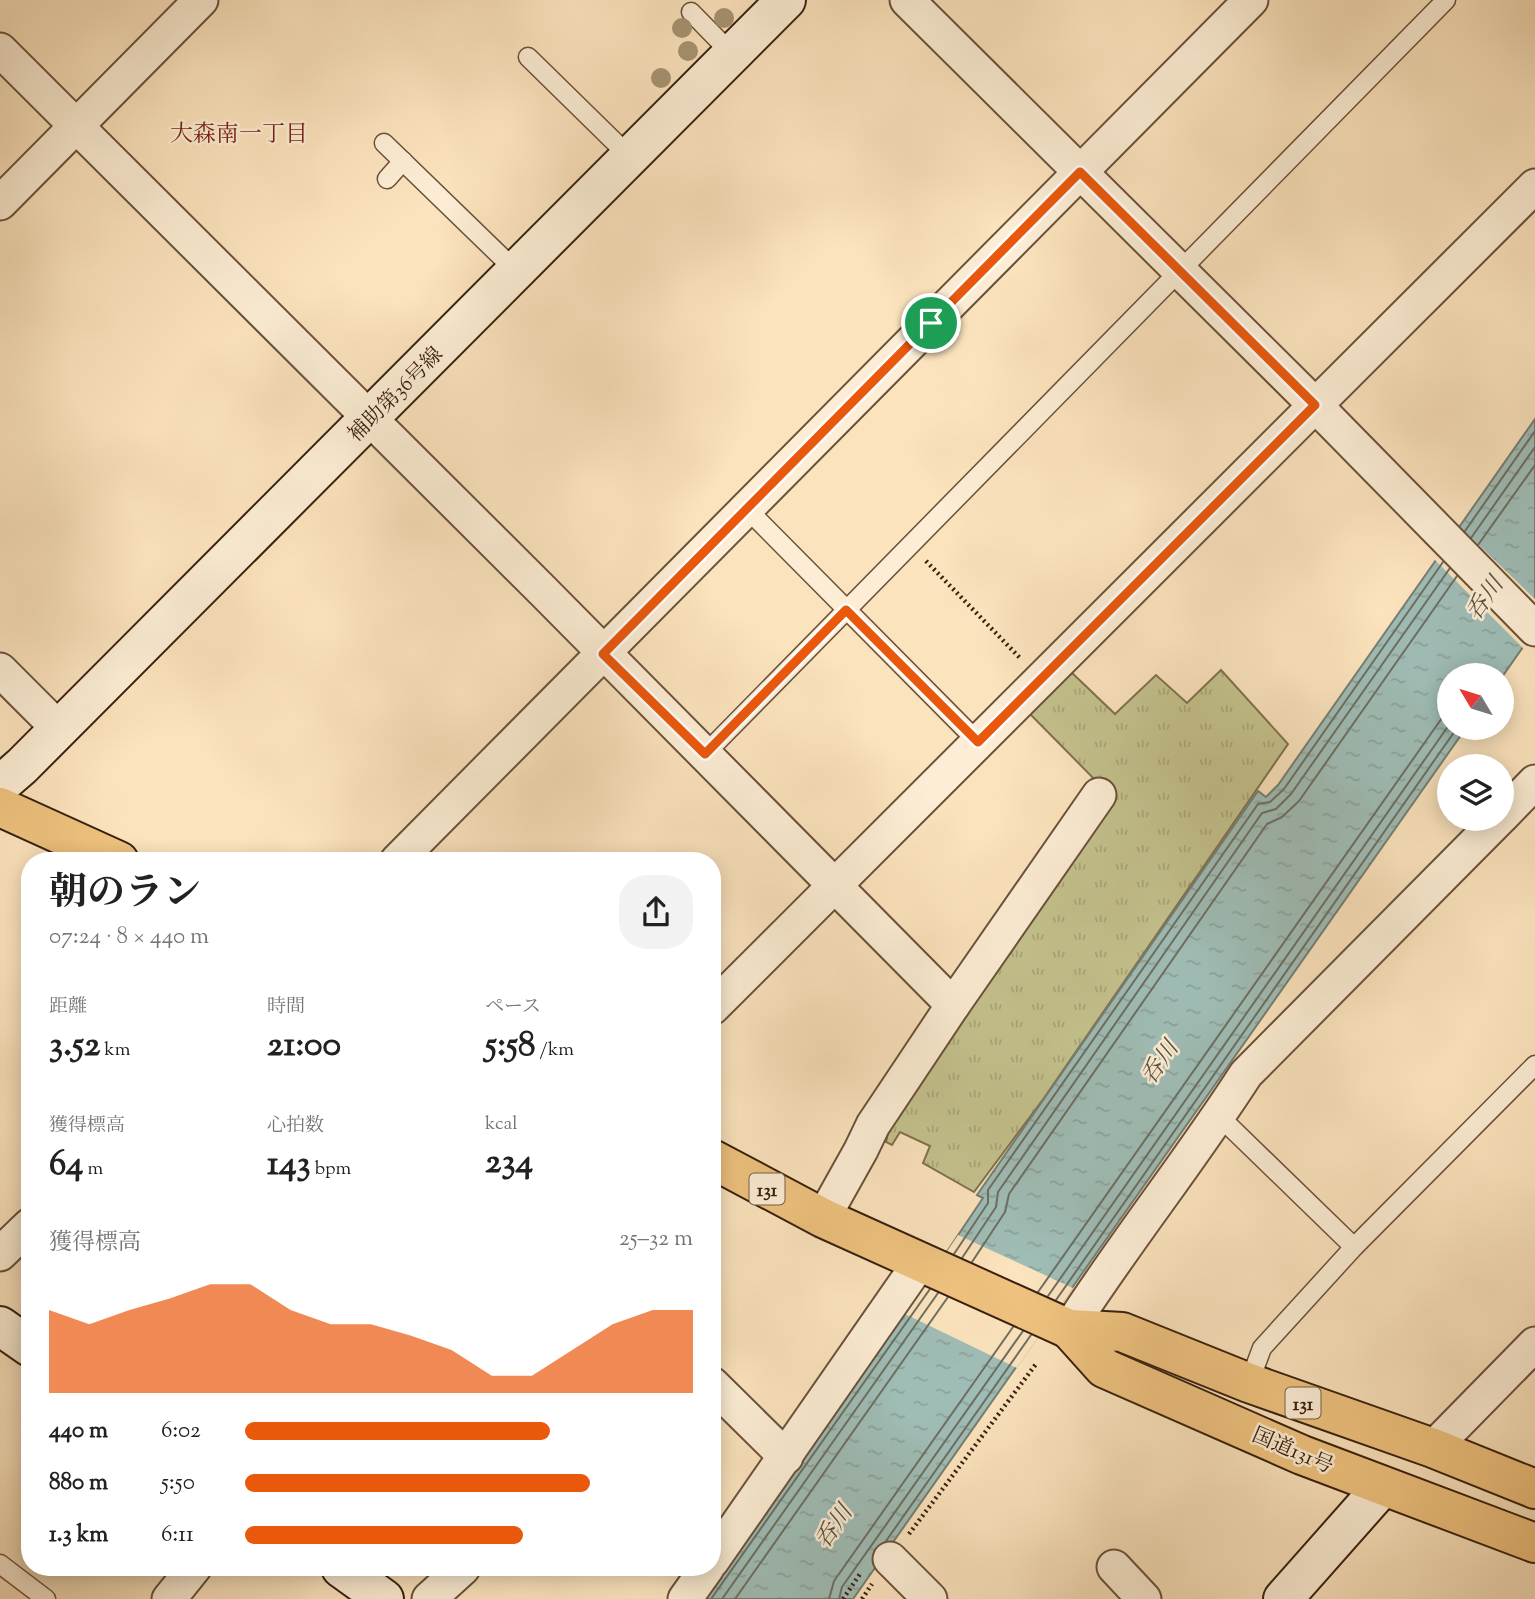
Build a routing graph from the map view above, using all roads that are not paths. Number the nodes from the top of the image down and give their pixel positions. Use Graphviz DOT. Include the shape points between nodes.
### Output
graph roads {
  1 [pos="201,0"];
  2 [pos="786,0"];
  3 [pos="907,0"];
  4 [pos="1251,0"];
  5 [pos="1446,0"];
  6 [pos="691,12"];
  7 [pos="0,50"];
  8 [pos="732,54"];
  9 [pos="528,57"];
  10 [pos="76,127"];
  11 [pos="384,143"];
  12 [pos="630,157"];
  13 [pos="403,161"];
  14 [pos="1080,172"];
  15 [pos="387,179"];
  16 [pos="1535,186"];
  17 [pos="0,203"];
  18 [pos="1179,270"];
  19 [pos="517,272"];
  20 [pos="1315,405"];
  21 [pos="370,420"];
  22 [pos="747,509"];
  23 [pos="846,610"];
  24 [pos="1535,629"];
  25 [pos="603,654"];
  26 [pos="0,670"];
  27 [pos="59,729"];
  28 [pos="978,742"];
  29 [pos="705,754"];
  30 [pos="1535,782"];
  31 [pos="0,785"];
  32 [pos="1099,795"];
  33 [pos="1514,804"];
  34 [pos="0,807"];
  35 [pos="1487,831"];
  36 [pos="98,852"];
  37 [pos="406,852"];
  38 [pos="836,886"];
  39 [pos="721,999"];
  40 [pos="953,1005"];
  41 [pos="1535,1065"];
  42 [pos="1219,1116"];
  43 [pos="721,1164"];
  44 [pos="822,1218"];
  45 [pos="21,1234"];
  46 [pos="1354,1247"];
  47 [pos="0,1254"];
  48 [pos="928,1265"];
  49 [pos="1059,1324"];
  50 [pos="0,1326"];
  51 [pos="21,1341"];
  52 [pos="1535,1344"];
  53 [pos="1249,1383"];
  54 [pos="721,1393"];
  55 [pos="1433,1448"];
  56 [pos="786,1457"];
  57 [pos="1383,1486"];
  58 [pos="1535,1489"];
  59 [pos="1535,1543"];
  60 [pos="721,1548"];
  61 [pos="890,1559"];
  62 [pos="0,1564"];
  63 [pos="1114,1567"];
  64 [pos="188,1576"];
  65 [pos="352,1576"];
  66 [pos="454,1576"];
  67 [pos="701,1576"];
  68 [pos="46,1599"];
  69 [pos="169,1599"];
  70 [pos="384,1599"];
  71 [pos="429,1599"];
  72 [pos="685,1599"];
  73 [pos="930,1599"];
  74 [pos="1144,1599"];
  75 [pos="1283,1599"];
  1 -- 10 [label="street"];
  2 -- 8 [label="street, 補助第36号線"];
  3 -- 14 [label="street"];
  4 -- 14 [label="street"];
  5 -- 18 [label="lane"];
  6 -- 8 [label="lane"];
  7 -- 10 [label="street"];
  8 -- 12 [label="street, 補助第36号線"];
  9 -- 12 [label="lane"];
  10 -- 17 [label="street"];
  10 -- 21 [label="street"];
  11 -- 13 [label="lane"];
  12 -- 19 [label="street, 補助第36号線"];
  13 -- 15 [label="lane"];
  13 -- 19 [label="lane"];
  14 -- 18 [label="street"];
  14 -- 22 [label="street"];
  16 -- 20 [label="street"];
  18 -- 20 [label="street"];
  18 -- 23 [label="lane"];
  19 -- 21 [label="street, 補助第36号線"];
  20 -- 24 [label="street"];
  20 -- 28 [label="street"];
  21 -- 25 [label="street"];
  21 -- 27 [label="street, 補助第36号線"];
  22 -- 23 [label="lane"];
  22 -- 25 [label="street"];
  23 -- 28 [label="lane"];
  23 -- 29 [label="lane"];
  25 -- 29 [label="street"];
  25 -- 37 [label="street"];
  26 -- 27 [label="street"];
  27 -- 31 [label="street, 補助第36号線"];
  28 -- 38 [label="street"];
  29 -- 38 [label="street"];
  30 -- 33 [label="street"];
  32 -- 40 [label="street"];
  34 -- 36 [label="highway"];
  35 -- 42 [label="street" via="1246,1074"];
  38 -- 39 [label="street"];
  38 -- 40 [label="street"];
  40 -- 44 [label="street" via="873,1125"];
  41 -- 46 [label="lane"];
  42 -- 46 [label="lane"];
  42 -- 49 [label="street" via="1109,1267"];
  43 -- 44 [label="highway, 国道131号 / 131"];
  44 -- 48 [label="highway, 国道131号 / 131"];
  45 -- 47 [label="street"];
  46 -- 53 [label="lane" via="1262,1348"];
  48 -- 49 [label="highway, 国道131号 / 131"];
  48 -- 56 [label="street"];
  49 -- 53 [label="highway, 国道131号 / 131" via="1122,1332"];
  49 -- 57 [label="highway, 国道131号 / 131" via="1104,1368"];
  50 -- 51 [label="street"];
  52 -- 55 [label="street"];
  53 -- 55 [label="highway, 国道131号 / 131"];
  54 -- 56 [label="street"];
  55 -- 58 [label="highway, 国道131号 / 131"];
  56 -- 60 [label="street"];
  57 -- 59 [label="highway, 国道131号 / 131"];
  57 -- 75 [label="street"];
  61 -- 73 [label="street"];
  62 -- 68 [label="lane"];
  63 -- 74 [label="street"];
  64 -- 69 [label="street"];
  65 -- 70 [label="street"];
  66 -- 71 [label="street"];
  67 -- 72 [label="street"];
}
